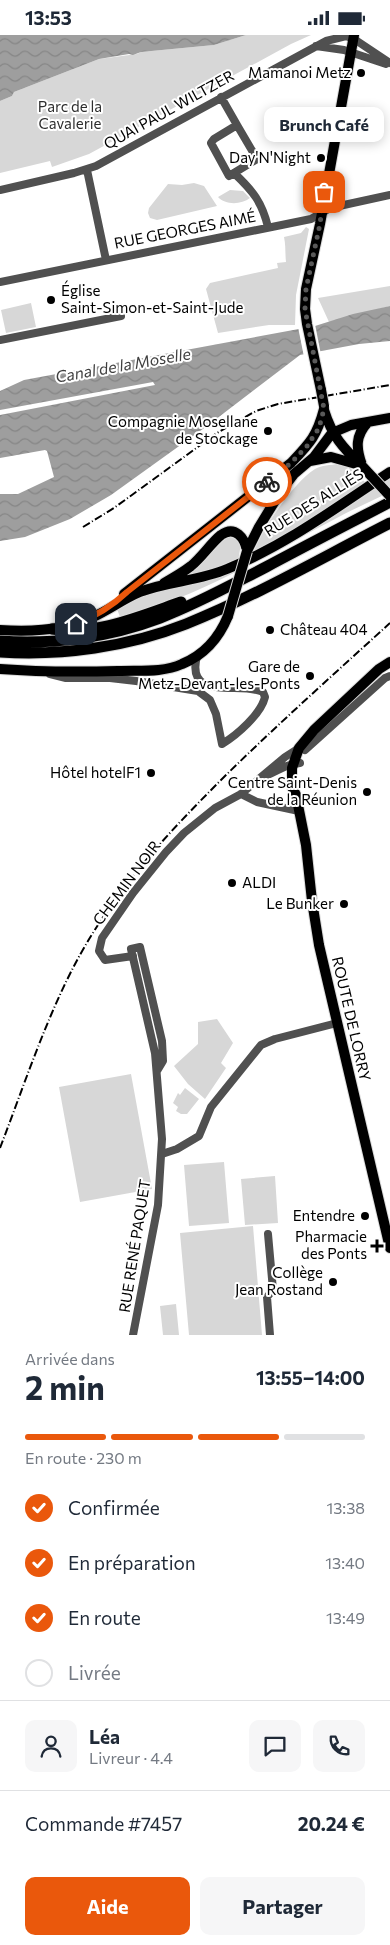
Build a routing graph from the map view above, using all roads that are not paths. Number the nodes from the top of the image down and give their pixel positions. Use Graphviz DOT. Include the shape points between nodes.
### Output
graph roads {
  1 [pos="354,37"];
  2 [pos="316,46"];
  3 [pos="351,53"];
  4 [pos="390,64"];
  5 [pos="221,97"];
  6 [pos="237,125"];
  7 [pos="87,170"];
  8 [pos="234,173"];
  9 [pos="0,190"];
  10 [pos="390,195"];
  11 [pos="321,213"];
  12 [pos="268,227"];
  13 [pos="106,260"];
  14 [pos="0,282"];
  15 [pos="121,315"];
  16 [pos="0,340"];
  17 [pos="324,408"];
  18 [pos="390,418"];
  19 [pos="368,422"];
  20 [pos="332,433"];
  21 [pos="310,461"];
  22 [pos="362,466"];
  23 [pos="390,472"];
  24 [pos="390,496"];
  25 [pos="390,502"];
  26 [pos="390,523"];
  27 [pos="247,551"];
  28 [pos="160,585"];
  29 [pos="227,587"];
  30 [pos="112,606"];
  31 [pos="52,629"];
  32 [pos="0,630"];
  33 [pos="0,641"];
  34 [pos="128,642"];
  35 [pos="0,652"];
  36 [pos="197,656"];
  37 [pos="0,660"];
  38 [pos="390,662"];
  39 [pos="0,669"];
  40 [pos="36,671"];
  41 [pos="390,676"];
  42 [pos="303,747"];
  43 [pos="297,763"];
  44 [pos="261,777"];
  45 [pos="241,795"];
  46 [pos="299,811"];
  47 [pos="133,956"];
  48 [pos="105,960"];
  49 [pos="337,1023"];
  50 [pos="158,1071"];
  51 [pos="162,1154"];
  52 [pos="388,1231"];
  53 [pos="268,1234"];
  54 [pos="390,1248"];
  55 [pos="133,1335"];
  56 [pos="270,1335"];
  1 -- 2 [label="street, QUAI PAUL WILTZER" via="326,41"];
  1 -- 3 [label="main road"];
  1 -- 4 [label="street"];
  2 -- 3 [label="street"];
  2 -- 5 [label="street, QUAI PAUL WILTZER"];
  3 -- 4 [label="street"];
  3 -- 11 [label="main road"];
  5 -- 6 [label="street"];
  5 -- 7 [label="street, QUAI PAUL WILTZER"];
  6 -- 8 [label="street" via="257,159"];
  6 -- 8 [label="street" via="211,143 229,176"];
  7 -- 9 [label="street, QUAI PAUL WILTZER"];
  7 -- 13 [label="street"];
  8 -- 12 [label="street" via="256,195"];
  10 -- 11 [label="street, RUE GEORGES AIMÉ"];
  11 -- 12 [label="street, RUE GEORGES AIMÉ" via="311,219"];
  11 -- 17 [label="main road, bridge" via="305,309"];
  12 -- 13 [label="street, RUE GEORGES AIMÉ"];
  13 -- 14 [label="street, RUE GEORGES AIMÉ"];
  15 -- 16 [label="street"];
  17 -- 20 [label="main road"];
  17 -- 30 [label="main road, RUE DES ALLIÉS" via="319,428 291,463"];
  18 -- 19 [label="main road"];
  19 -- 20 [label="main road"];
  19 -- 22 [label="main road, RUE DES ALLIÉS" via="357,441"];
  20 -- 21 [label="main road"];
  20 -- 22 [label="main road"];
  21 -- 22 [label="main road" via="331,457"];
  21 -- 27 [label="main road" via="281,491"];
  22 -- 24 [label="main road, bridge"];
  23 -- 28 [label="main road, RUE DES ALLIÉS" via="292,538 266,551 227,569"];
  25 -- 29 [label="highway"];
  26 -- 34 [label="highway" via="216,611 185,625"];
  27 -- 28 [label="main road" via="246,541 240,535 227,532 220,535 191,566"];
  27 -- 36 [label="main road, bridge" via="228,616 218,635"];
  28 -- 30 [label="main road, RUE DES ALLIÉS"];
  29 -- 31 [label="highway" via="212,589 123,621 68,632"];
  29 -- 33 [label="highway" via="160,619 120,631 53,641"];
  30 -- 31 [label="main road, RUE DES ALLIÉS" via="76,624"];
  31 -- 32 [label="main road, RUE DES ALLIÉS"];
  34 -- 35 [label="highway" via="41,654"];
  34 -- 37 [label="highway" via="81,657"];
  36 -- 40 [label="main road" via="163,669"];
  36 -- 40 [label="street" via="195,672 206,685 254,688 263,691 265,697 259,711 222,744 210,700 198,691 110,679 66,678"];
  38 -- 42 [label="main road, ROUTE DE LORRY" via="314,730"];
  39 -- 40 [label="main road"];
  41 -- 42 [label="street, CHEMIN NOIR"];
  42 -- 43 [label="main road, ROUTE DE LORRY"];
  42 -- 44 [label="street, CHEMIN NOIR"];
  43 -- 44 [label="street, CHEMIN NOIR" via="284,765 276,772"];
  43 -- 46 [label="main road, ROUTE DE LORRY" via="292,787"];
  44 -- 45 [label="street, CHEMIN NOIR"];
  45 -- 46 [label="street"];
  45 -- 48 [label="street, CHEMIN NOIR" via="215,808 190,828 148,872 102,938 99,951"];
  46 -- 49 [label="main road, ROUTE DE LORRY" via="317,935"];
  47 -- 48 [label="street, RUE RENÉ PAQUET"];
  47 -- 50 [label="street, RUE RENÉ PAQUET"];
  47 -- 50 [label="street, RUE RENÉ PAQUET" via="131,949 140,947 162,1041 163,1061"];
  49 -- 51 [label="street" via="261,1045 211,1107 199,1136"];
  49 -- 52 [label="main road, ROUTE DE LORRY"];
  50 -- 51 [label="street, RUE RENÉ PAQUET"];
  51 -- 55 [label="street, RUE RENÉ PAQUET" via="157,1214"];
  52 -- 54 [label="main road, ROUTE DE LORRY"];
  53 -- 56 [label="street" via="273,1290 268,1297"];
}
